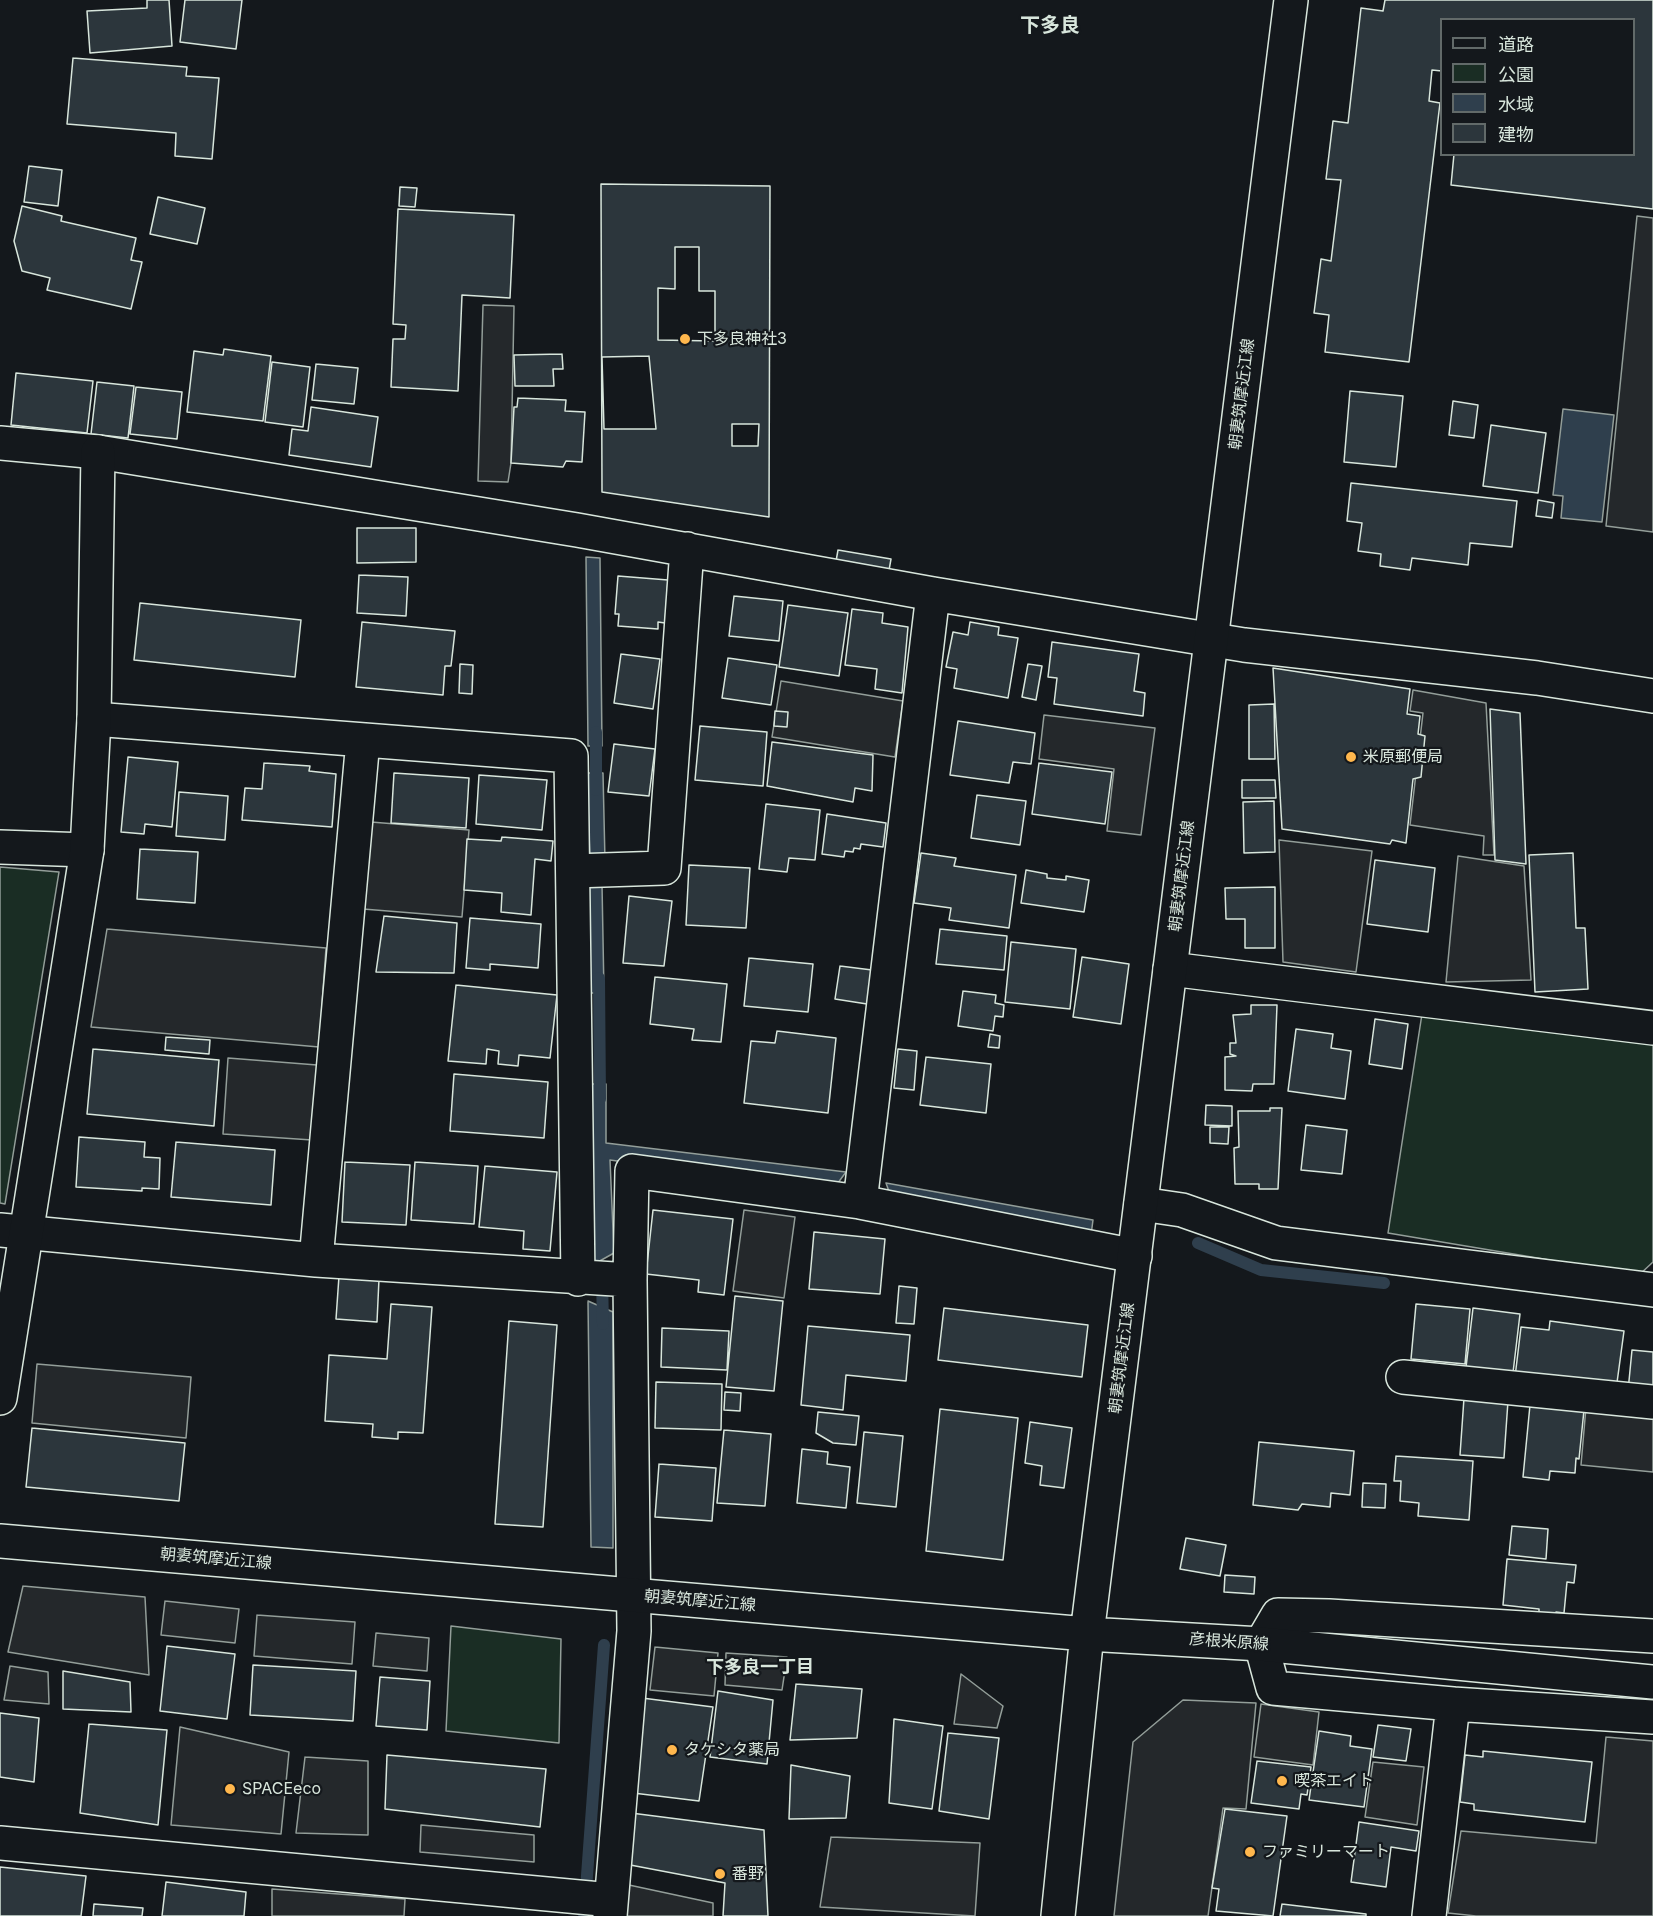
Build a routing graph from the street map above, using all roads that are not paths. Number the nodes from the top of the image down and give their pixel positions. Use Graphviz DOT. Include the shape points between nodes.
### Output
graph roads {
  1 [pos="1291,0"];
  2 [pos="0,442"];
  3 [pos="98,452"];
  4 [pos="687,549"];
  5 [pos="933,594"];
  6 [pos="1211,640"];
  7 [pos="1653,696"];
  8 [pos="94,718"];
  9 [pos="363,740"];
  10 [pos="0,847"];
  11 [pos="87,850"];
  12 [pos="589,870"];
  13 [pos="1170,969"];
  14 [pos="1653,1028"];
  15 [pos="860,1202"];
  16 [pos="1141,1204"];
  17 [pos="13,1231"];
  18 [pos="1135,1256"];
  19 [pos="316,1260"];
  20 [pos="603,1280"];
  21 [pos="1653,1290"];
  22 [pos="1403,1377"];
  23 [pos="0,1398"];
  24 [pos="1653,1401"];
  25 [pos="0,1541"];
  26 [pos="634,1596"];
  27 [pos="1087,1634"];
  28 [pos="1653,1636"];
  29 [pos="1261,1644"];
  30 [pos="1653,1682"];
  31 [pos="1453,1704"];
  32 [pos="1653,1717"];
  33 [pos="0,1843"];
  34 [pos="597,1903"];
  35 [pos="1058,1916"];
  36 [pos="1429,1916"];
  1 -- 6 [label="street, 朝妻筑摩近江線"];
  2 -- 3 [label="street"];
  3 -- 4 [label="street"];
  3 -- 8 [label="street"];
  4 -- 5 [label="street"];
  4 -- 12 [label="street" via="664,868"];
  5 -- 6 [label="street"];
  5 -- 15 [label="street"];
  6 -- 7 [label="street" via="1537,678"];
  6 -- 13 [label="street, 朝妻筑摩近江線"];
  8 -- 9 [label="street"];
  8 -- 11 [label="street"];
  9 -- 12 [label="street" via="571,756"];
  9 -- 19 [label="street"];
  10 -- 11 [label="street"];
  11 -- 17 [label="street"];
  12 -- 20 [label="street"];
  13 -- 14 [label="street"];
  13 -- 16 [label="street, 朝妻筑摩近江線"];
  15 -- 18 [label="street"];
  15 -- 20 [label="street" via="632,1171"];
  16 -- 18 [label="street, 朝妻筑摩近江線"];
  16 -- 21 [label="street" via="1182,1210 1276,1243"];
  17 -- 19 [label="street"];
  17 -- 23 [label="street"];
  18 -- 27 [label="street, 朝妻筑摩近江線"];
  19 -- 20 [label="street"];
  20 -- 26 [label="street"];
  22 -- 24 [label="street"];
  25 -- 26 [label="street, 朝妻筑摩近江線"];
  26 -- 27 [label="street, 朝妻筑摩近江線"];
  26 -- 34 [label="street" via="634,1630"];
  27 -- 29 [label="street, 彦根米原線"];
  27 -- 35 [label="street"];
  28 -- 29 [label="street" via="1278,1615"];
  29 -- 30 [label="street, 彦根米原線"];
  29 -- 31 [label="street" via="1273,1688"];
  31 -- 32 [label="street"];
  31 -- 36 [label="street"];
  33 -- 34 [label="street"];
}
